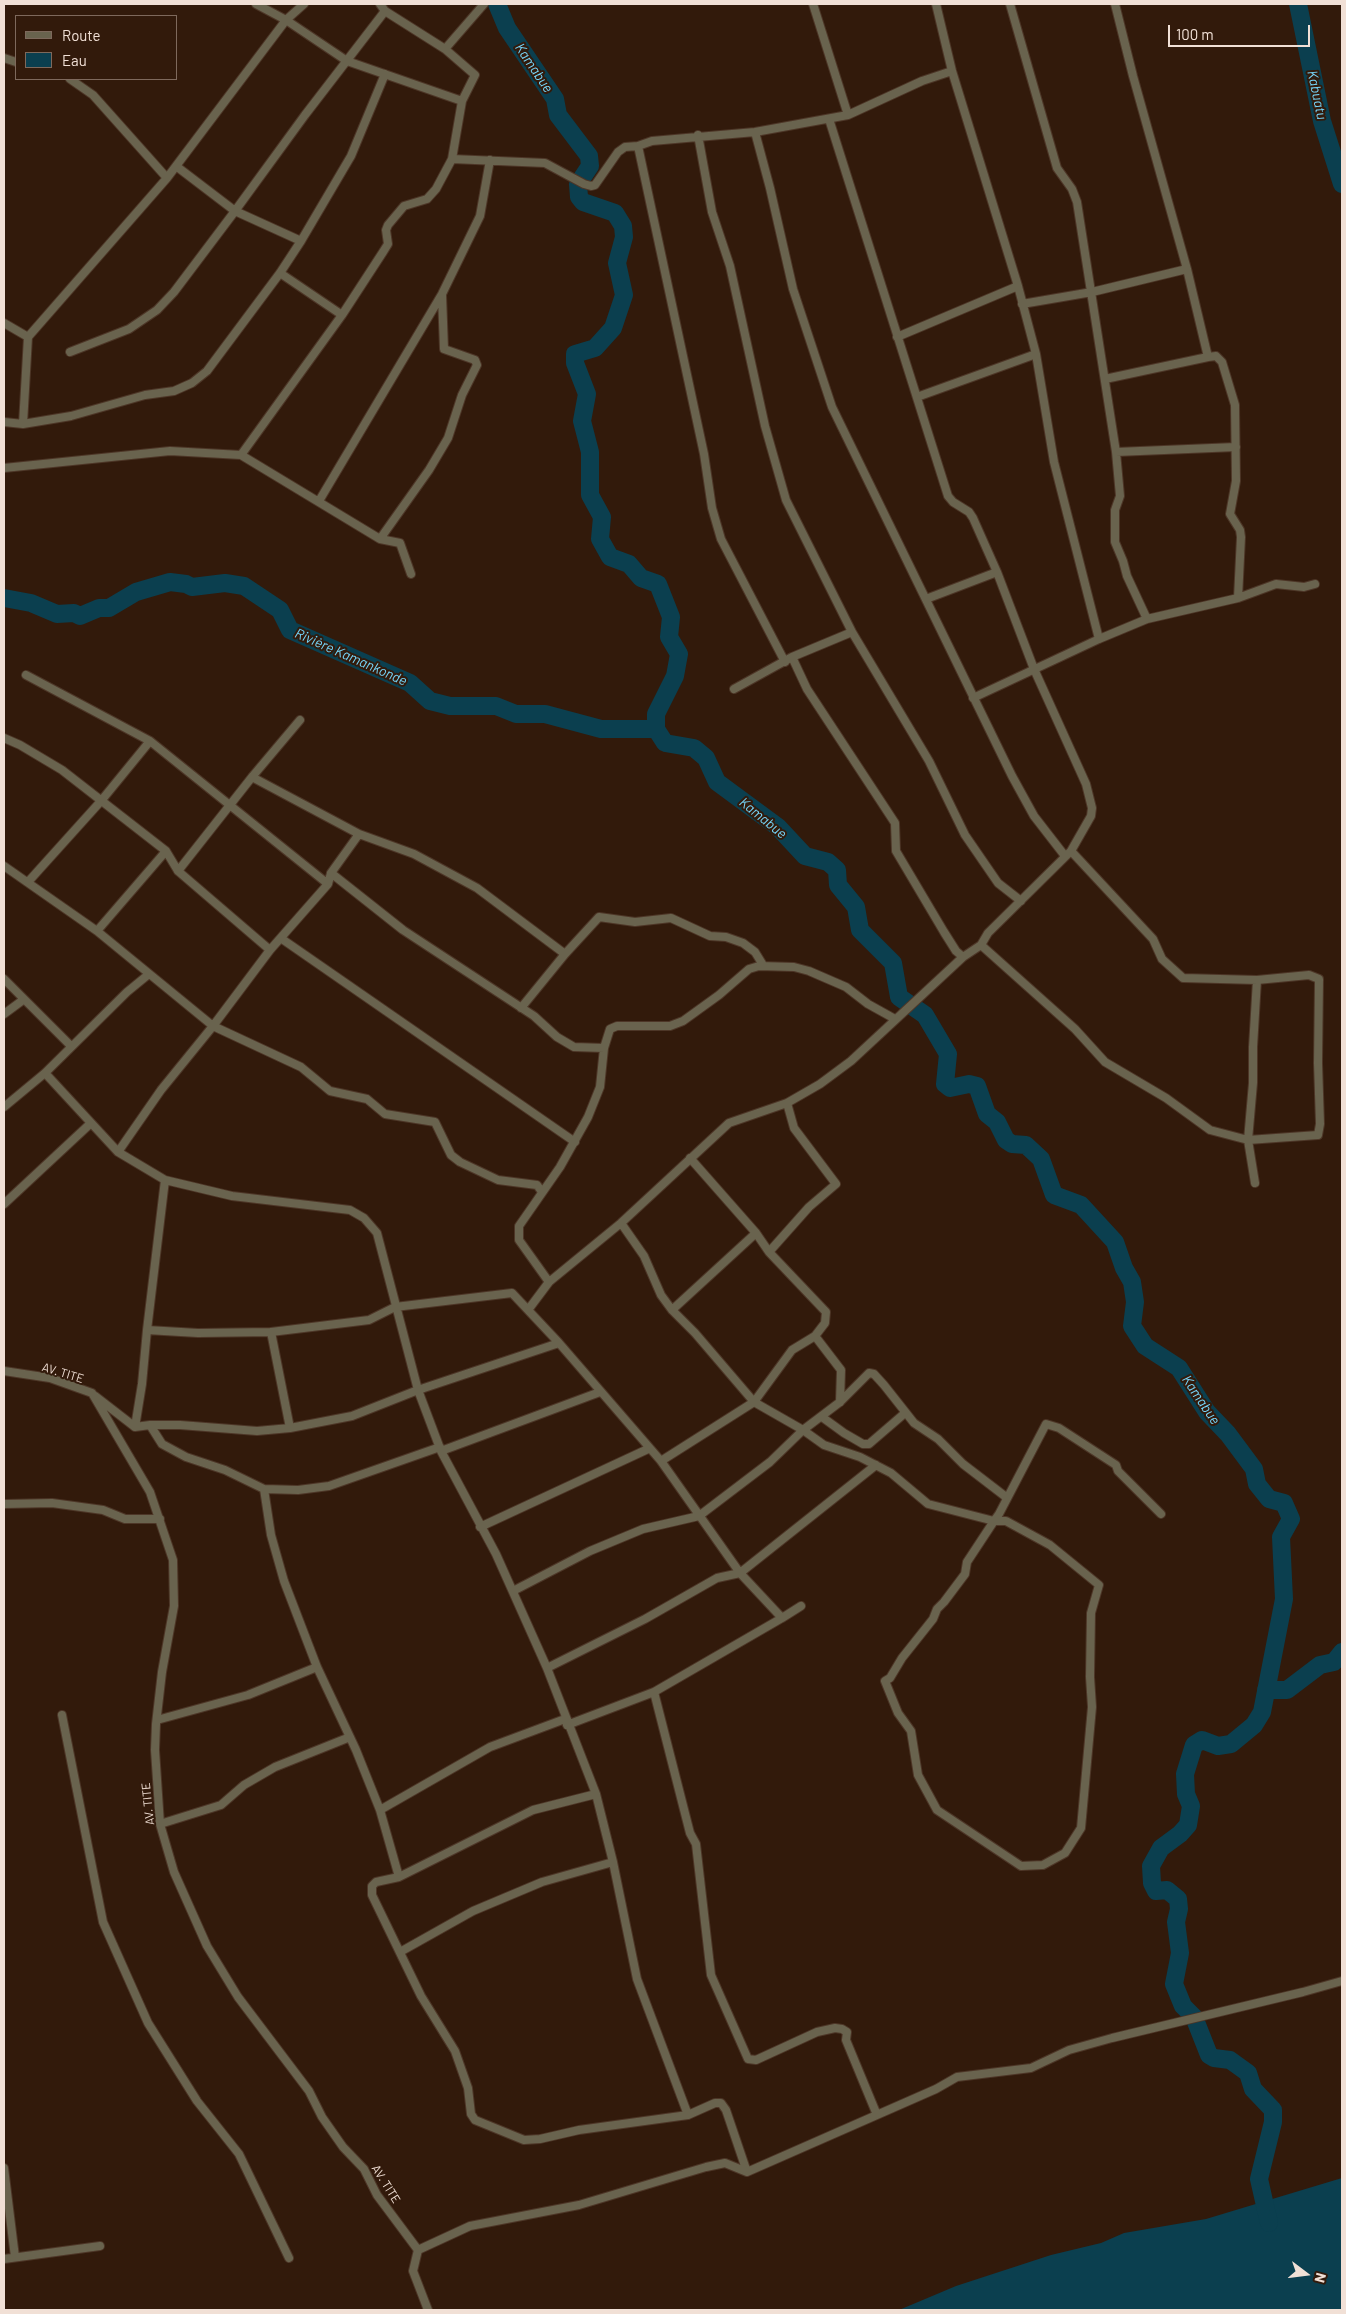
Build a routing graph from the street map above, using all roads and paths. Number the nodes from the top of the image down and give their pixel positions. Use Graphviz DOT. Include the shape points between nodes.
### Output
graph roads {
  1 [pos="256,4"];
  2 [pos="304,4"];
  3 [pos="484,4"];
  4 [pos="813,4"];
  5 [pos="936,4"];
  6 [pos="1010,4"];
  7 [pos="1115,4"];
  8 [pos="383,7"];
  9 [pos="286,20"];
  10 [pos="446,49"];
  11 [pos="347,61"];
  12 [pos="952,71"];
  13 [pos="385,74"];
  14 [pos="71,80"];
  15 [pos="462,101"];
  16 [pos="848,115"];
  17 [pos="828,119"];
  18 [pos="755,132"];
  19 [pos="698,135"];
  20 [pos="638,146"];
  21 [pos="452,158"];
  22 [pos="490,160"];
  23 [pos="176,166"];
  24 [pos="167,178"];
  25 [pos="235,211"];
  26 [pos="301,241"];
  27 [pos="1187,269"];
  28 [pos="280,273"];
  29 [pos="1018,286"];
  30 [pos="1092,292"];
  31 [pos="442,294"];
  32 [pos="1022,304"];
  33 [pos="342,315"];
  34 [pos="4,324"];
  35 [pos="28,337"];
  36 [pos="897,337"];
  37 [pos="70,352"];
  38 [pos="1036,354"];
  39 [pos="1208,357"];
  40 [pos="1105,379"];
  41 [pos="917,397"];
  42 [pos="4,422"];
  43 [pos="23,424"];
  44 [pos="1236,447"];
  45 [pos="1116,452"];
  46 [pos="241,455"];
  47 [pos="4,468"];
  48 [pos="319,501"];
  49 [pos="380,539"];
  50 [pos="996,572"];
  51 [pos="411,574"];
  52 [pos="1314,584"];
  53 [pos="1238,598"];
  54 [pos="926,600"];
  55 [pos="1147,619"];
  56 [pos="852,632"];
  57 [pos="1099,639"];
  58 [pos="788,660"];
  59 [pos="1034,669"];
  60 [pos="26,675"];
  61 [pos="734,689"];
  62 [pos="973,698"];
  63 [pos="300,720"];
  64 [pos="4,738"];
  65 [pos="150,740"];
  66 [pos="252,777"];
  67 [pos="101,801"];
  68 [pos="232,804"];
  69 [pos="359,834"];
  70 [pos="166,851"];
  71 [pos="1068,853"];
  72 [pos="4,866"];
  73 [pos="178,871"];
  74 [pos="331,873"];
  75 [pos="28,882"];
  76 [pos="328,884"];
  77 [pos="1021,901"];
  78 [pos="97,931"];
  79 [pos="282,939"];
  80 [pos="981,944"];
  81 [pos="270,950"];
  82 [pos="565,954"];
  83 [pos="963,957"];
  84 [pos="763,965"];
  85 [pos="149,974"];
  86 [pos="5,980"];
  87 [pos="1257,980"];
  88 [pos="23,1000"];
  89 [pos="521,1008"];
  90 [pos="4,1014"];
  91 [pos="894,1019"];
  92 [pos="214,1026"];
  93 [pos="71,1046"];
  94 [pos="604,1048"];
  95 [pos="45,1073"];
  96 [pos="787,1103"];
  97 [pos="4,1107"];
  98 [pos="91,1123"];
  99 [pos="1248,1140"];
  100 [pos="574,1142"];
  101 [pos="118,1152"];
  102 [pos="690,1158"];
  103 [pos="165,1180"];
  104 [pos="1255,1183"];
  105 [pos="542,1192"];
  106 [pos="4,1204"];
  107 [pos="621,1223"];
  108 [pos="756,1233"];
  109 [pos="769,1252"];
  110 [pos="549,1282"];
  111 [pos="395,1307"];
  112 [pos="528,1310"];
  113 [pos="672,1310"];
  114 [pos="148,1330"];
  115 [pos="271,1332"];
  116 [pos="816,1336"];
  117 [pos="559,1343"];
  118 [pos="4,1371"];
  119 [pos="418,1390"];
  120 [pos="600,1392"];
  121 [pos="92,1394"];
  122 [pos="754,1402"];
  123 [pos="840,1402"];
  124 [pos="905,1413"];
  125 [pos="822,1417"];
  126 [pos="150,1425"];
  127 [pos="135,1427"];
  128 [pos="290,1428"];
  129 [pos="803,1430"];
  130 [pos="441,1449"];
  131 [pos="648,1449"];
  132 [pos="661,1461"];
  133 [pos="876,1464"];
  134 [pos="264,1490"];
  135 [pos="1006,1497"];
  136 [pos="4,1504"];
  137 [pos="1161,1514"];
  138 [pos="699,1516"];
  139 [pos="160,1519"];
  140 [pos="994,1521"];
  141 [pos="480,1527"];
  142 [pos="740,1573"];
  143 [pos="513,1591"];
  144 [pos="801,1606"];
  145 [pos="782,1618"];
  146 [pos="317,1667"];
  147 [pos="546,1668"];
  148 [pos="654,1692"];
  149 [pos="62,1714"];
  150 [pos="157,1720"];
  151 [pos="566,1722"];
  152 [pos="350,1737"];
  153 [pos="596,1794"];
  154 [pos="380,1810"];
  155 [pos="160,1824"];
  156 [pos="613,1862"];
  157 [pos="399,1877"];
  158 [pos="400,1952"];
  159 [pos="1342,1981"];
  160 [pos="688,2115"];
  161 [pos="877,2115"];
  162 [pos="4,2168"];
  163 [pos="747,2172"];
  164 [pos="100,2246"];
  165 [pos="418,2250"];
  166 [pos="15,2257"];
  167 [pos="289,2258"];
  168 [pos="4,2259"];
  169 [pos="428,2310"];
  1 -- 9 [label="street"];
  2 -- 9 [label="street"];
  3 -- 10 [label="street"];
  4 -- 16 [label="street"];
  5 -- 12 [label="street"];
  6 -- 30 [label="street" via="1057,168 1077,202"];
  7 -- 27 [label="street"];
  8 -- 10 [label="street"];
  8 -- 11 [label="street"];
  9 -- 11 [label="street"];
  9 -- 23 [label="street"];
  10 -- 15 [label="street" via="475,75"];
  11 -- 13 [label="street"];
  11 -- 25 [label="street"];
  12 -- 16 [label="street"];
  12 -- 29 [label="street"];
  13 -- 15 [label="street"];
  13 -- 26 [label="street" via="351,156"];
  14 -- 24 [label="street" via="93,96"];
  15 -- 21 [label="street"];
  16 -- 17 [label="street"];
  17 -- 18 [label="street"];
  17 -- 36 [label="street"];
  18 -- 19 [label="street"];
  18 -- 54 [label="street" via="793,289 832,406"];
  19 -- 20 [label="street" via="652,140"];
  19 -- 56 [label="street" via="712,212 730,266 765,426 786,500"];
  20 -- 22 [label="street" via="618,152 600,180 591,186 545,164"];
  20 -- 58 [label="street" via="721,539"];
  21 -- 22 [label="street"];
  21 -- 33 [label="street" via="427,199 404,206 388,224 388,244"];
  22 -- 31 [label="street" via="480,216"];
  23 -- 24 [label="street"];
  23 -- 25 [label="street"];
  24 -- 35 [label="street"];
  25 -- 26 [label="street"];
  25 -- 37 [label="street" via="157,310 130,329"];
  26 -- 28 [label="street"];
  27 -- 30 [label="street"];
  27 -- 39 [label="street"];
  28 -- 33 [label="street"];
  28 -- 43 [label="street" via="207,371 192,383 174,391"];
  29 -- 32 [label="street"];
  29 -- 36 [label="street"];
  30 -- 32 [label="street"];
  30 -- 40 [label="street"];
  31 -- 48 [label="street"];
  31 -- 49 [label="street" via="444,349 474,360 476,365 448,438"];
  32 -- 38 [label="street"];
  33 -- 46 [label="street"];
  34 -- 35 [label="street"];
  35 -- 43 [label="street"];
  36 -- 41 [label="street"];
  38 -- 41 [label="street"];
  38 -- 57 [label="street" via="1054,462"];
  39 -- 40 [label="street"];
  39 -- 44 [label="street" via="1220,358 1227,374 1235,405"];
  40 -- 45 [label="street"];
  41 -- 50 [label="street" via="948,496 969,512"];
  42 -- 43 [label="street"];
  44 -- 45 [label="street"];
  44 -- 53 [label="street" via="1236,481 1230,514 1241,537"];
  45 -- 55 [label="street" via="1120,496 1114,514 1115,542"];
  46 -- 47 [label="street" via="170,452"];
  46 -- 48 [label="street"];
  48 -- 49 [label="street"];
  49 -- 51 [label="street" via="400,543"];
  50 -- 54 [label="street"];
  50 -- 59 [label="street"];
  52 -- 53 [label="street" via="1304,587 1276,584"];
  53 -- 55 [label="street"];
  54 -- 62 [label="street"];
  55 -- 57 [label="street"];
  56 -- 58 [label="street"];
  56 -- 77 [label="street" via="929,760 965,835 998,883"];
  57 -- 59 [label="street"];
  58 -- 61 [label="street"];
  58 -- 83 [label="street" via="895,823 896,851 956,951"];
  59 -- 62 [label="street"];
  59 -- 71 [label="street" via="1086,784 1092,808 1089,822"];
  60 -- 65 [label="street"];
  62 -- 71 [label="street" via="1034,816"];
  63 -- 66 [label="street"];
  64 -- 67 [label="street" via="62,770"];
  65 -- 67 [label="street"];
  65 -- 68 [label="street"];
  66 -- 68 [label="street"];
  66 -- 69 [label="street"];
  67 -- 70 [label="street"];
  67 -- 75 [label="street"];
  68 -- 73 [label="street"];
  68 -- 76 [label="street"];
  69 -- 74 [label="street"];
  69 -- 82 [label="street" via="414,854 477,888"];
  70 -- 73 [label="street"];
  70 -- 78 [label="street"];
  71 -- 77 [label="street"];
  71 -- 87 [label="street" via="1152,939 1162,959 1183,978"];
  72 -- 75 [label="street"];
  73 -- 81 [label="street"];
  74 -- 76 [label="street"];
  74 -- 89 [label="street" via="403,930"];
  75 -- 78 [label="street"];
  76 -- 79 [label="street"];
  77 -- 80 [label="street"];
  78 -- 85 [label="street"];
  79 -- 81 [label="street"];
  79 -- 100 [label="street"];
  80 -- 83 [label="street"];
  80 -- 99 [label="street" via="1075,1029 1104,1062 1166,1098 1210,1130"];
  81 -- 92 [label="street"];
  82 -- 84 [label="street" via="599,917 635,922 670,918 710,936 743,943 755,952"];
  82 -- 89 [label="street"];
  83 -- 91 [label="street"];
  84 -- 91 [label="street" via="794,967 846,986"];
  84 -- 94 [label="street" via="749,969 719,995 670,1026 624,1025 610,1030"];
  85 -- 92 [label="street"];
  85 -- 93 [label="street"];
  86 -- 88 [label="street"];
  87 -- 99 [label="street" via="1254,1083"];
  87 -- 99 [label="street" via="1309,975 1319,979 1320,1130 1314,1136"];
  88 -- 90 [label="street"];
  88 -- 93 [label="street"];
  89 -- 94 [label="street" via="574,1047"];
  91 -- 96 [label="street" via="851,1061"];
  92 -- 101 [label="street" via="161,1090"];
  92 -- 105 [label="street" via="301,1067 330,1092 367,1099 385,1114 435,1122 451,1154 460,1162 498,1180 537,1185"];
  93 -- 95 [label="street"];
  94 -- 100 [label="street" via="600,1087"];
  95 -- 97 [label="street"];
  95 -- 98 [label="street"];
  96 -- 102 [label="street" via="730,1123"];
  96 -- 109 [label="street" via="794,1128 836,1184 808,1207"];
  98 -- 101 [label="street"];
  98 -- 106 [label="street"];
  99 -- 104 [label="street"];
  100 -- 105 [label="street"];
  101 -- 103 [label="street"];
  102 -- 107 [label="street"];
  102 -- 108 [label="street"];
  103 -- 111 [label="street" via="232,1196 350,1210 364,1218 377,1233"];
  103 -- 114 [label="street"];
  105 -- 110 [label="street" via="522,1218 518,1240"];
  107 -- 110 [label="street"];
  107 -- 113 [label="street" via="644,1256 661,1295"];
  108 -- 109 [label="street"];
  108 -- 113 [label="street"];
  109 -- 116 [label="street" via="826,1312 825,1323"];
  110 -- 112 [label="street"];
  111 -- 112 [label="street" via="510,1293 516,1295"];
  111 -- 115 [label="street" via="369,1320"];
  111 -- 119 [label="street"];
  112 -- 117 [label="street"];
  113 -- 122 [label="street"];
  114 -- 115 [label="street"];
  114 -- 127 [label="street"];
  115 -- 128 [label="street"];
  116 -- 122 [label="street" via="792,1350"];
  116 -- 123 [label="street" via="842,1370"];
  117 -- 119 [label="street"];
  117 -- 120 [label="street"];
  118 -- 121 [label="street, AV. TITE" via="50,1378"];
  119 -- 128 [label="street" via="352,1416"];
  119 -- 130 [label="street"];
  120 -- 130 [label="street"];
  120 -- 131 [label="street"];
  121 -- 127 [label="street"];
  121 -- 139 [label="street, AV. TITE" via="150,1492"];
  122 -- 129 [label="street"];
  122 -- 132 [label="street"];
  123 -- 124 [label="street" via="871,1372"];
  123 -- 125 [label="street"];
  124 -- 125 [label="street" via="869,1444 844,1434"];
  124 -- 135 [label="street"];
  125 -- 129 [label="street"];
  126 -- 127 [label="street"];
  126 -- 128 [label="street" via="257,1431"];
  126 -- 134 [label="street" via="162,1444"];
  129 -- 133 [label="street" via="824,1445"];
  129 -- 138 [label="street" via="770,1462"];
  130 -- 134 [label="street" via="329,1486"];
  130 -- 141 [label="street"];
  131 -- 132 [label="street"];
  131 -- 141 [label="street"];
  132 -- 138 [label="street"];
  133 -- 140 [label="street" via="928,1504"];
  133 -- 142 [label="street"];
  134 -- 146 [label="street" via="271,1535 284,1580"];
  135 -- 137 [label="street" via="1046,1424 1059,1428 1116,1464 1118,1471"];
  135 -- 140 [label="street"];
  136 -- 139 [label="street" via="52,1503 103,1510 125,1520"];
  138 -- 142 [label="street"];
  138 -- 143 [label="street" via="643,1530 590,1551"];
  139 -- 150 [label="street, AV. TITE" via="173,1560 174,1606"];
  140 -- 140 [label="street" via="967,1562 965,1574 885,1685 911,1731 918,1775 937,1810 1021,1866 1043,1865 1065,1853 1081,1828 1092,1707 1092,1613 1100,1585 1050,1545 1006,1521"];
  141 -- 143 [label="street"];
  142 -- 145 [label="street"];
  142 -- 147 [label="street" via="717,1578 645,1619"];
  143 -- 147 [label="street"];
  144 -- 145 [label="street"];
  145 -- 148 [label="street"];
  146 -- 150 [label="street" via="248,1695"];
  146 -- 152 [label="street"];
  147 -- 151 [label="street"];
  148 -- 151 [label="street"];
  148 -- 161 [label="street" via="690,1833 696,1844 711,1974 748,2059 756,2060 817,2032 842,2029 847,2032 846,2040"];
  149 -- 167 [label="street" via="102,1922 148,2023 197,2101 239,2154"];
  150 -- 155 [label="street, AV. TITE" via="155,1750"];
  151 -- 153 [label="street"];
  151 -- 154 [label="street" via="490,1746"];
  152 -- 154 [label="street"];
  152 -- 155 [label="street" via="275,1767 244,1785 221,1805"];
  153 -- 156 [label="street"];
  153 -- 157 [label="street" via="533,1810"];
  154 -- 157 [label="street"];
  155 -- 165 [label="street, AV. TITE" via="174,1872 207,1946 238,1997 308,2091 343,2147 364,2169"];
  156 -- 158 [label="street" via="542,1882 473,1911"];
  156 -- 160 [label="street" via="637,1979"];
  157 -- 158 [label="street" via="376,1882 371,1892"];
  158 -- 160 [label="street" via="455,2051 475,2120 524,2140"];
  159 -- 161 [label="street" via="1069,2050 1031,2068 957,2077"];
  160 -- 163 [label="street" via="721,2103"];
  161 -- 163 [label="street"];
  162 -- 166 [label="street"];
  163 -- 165 [label="street" via="725,2163 706,2167 579,2205 470,2226"];
  164 -- 166 [label="street"];
  165 -- 169 [label="street" via="413,2272"];
  166 -- 168 [label="street"];
}
